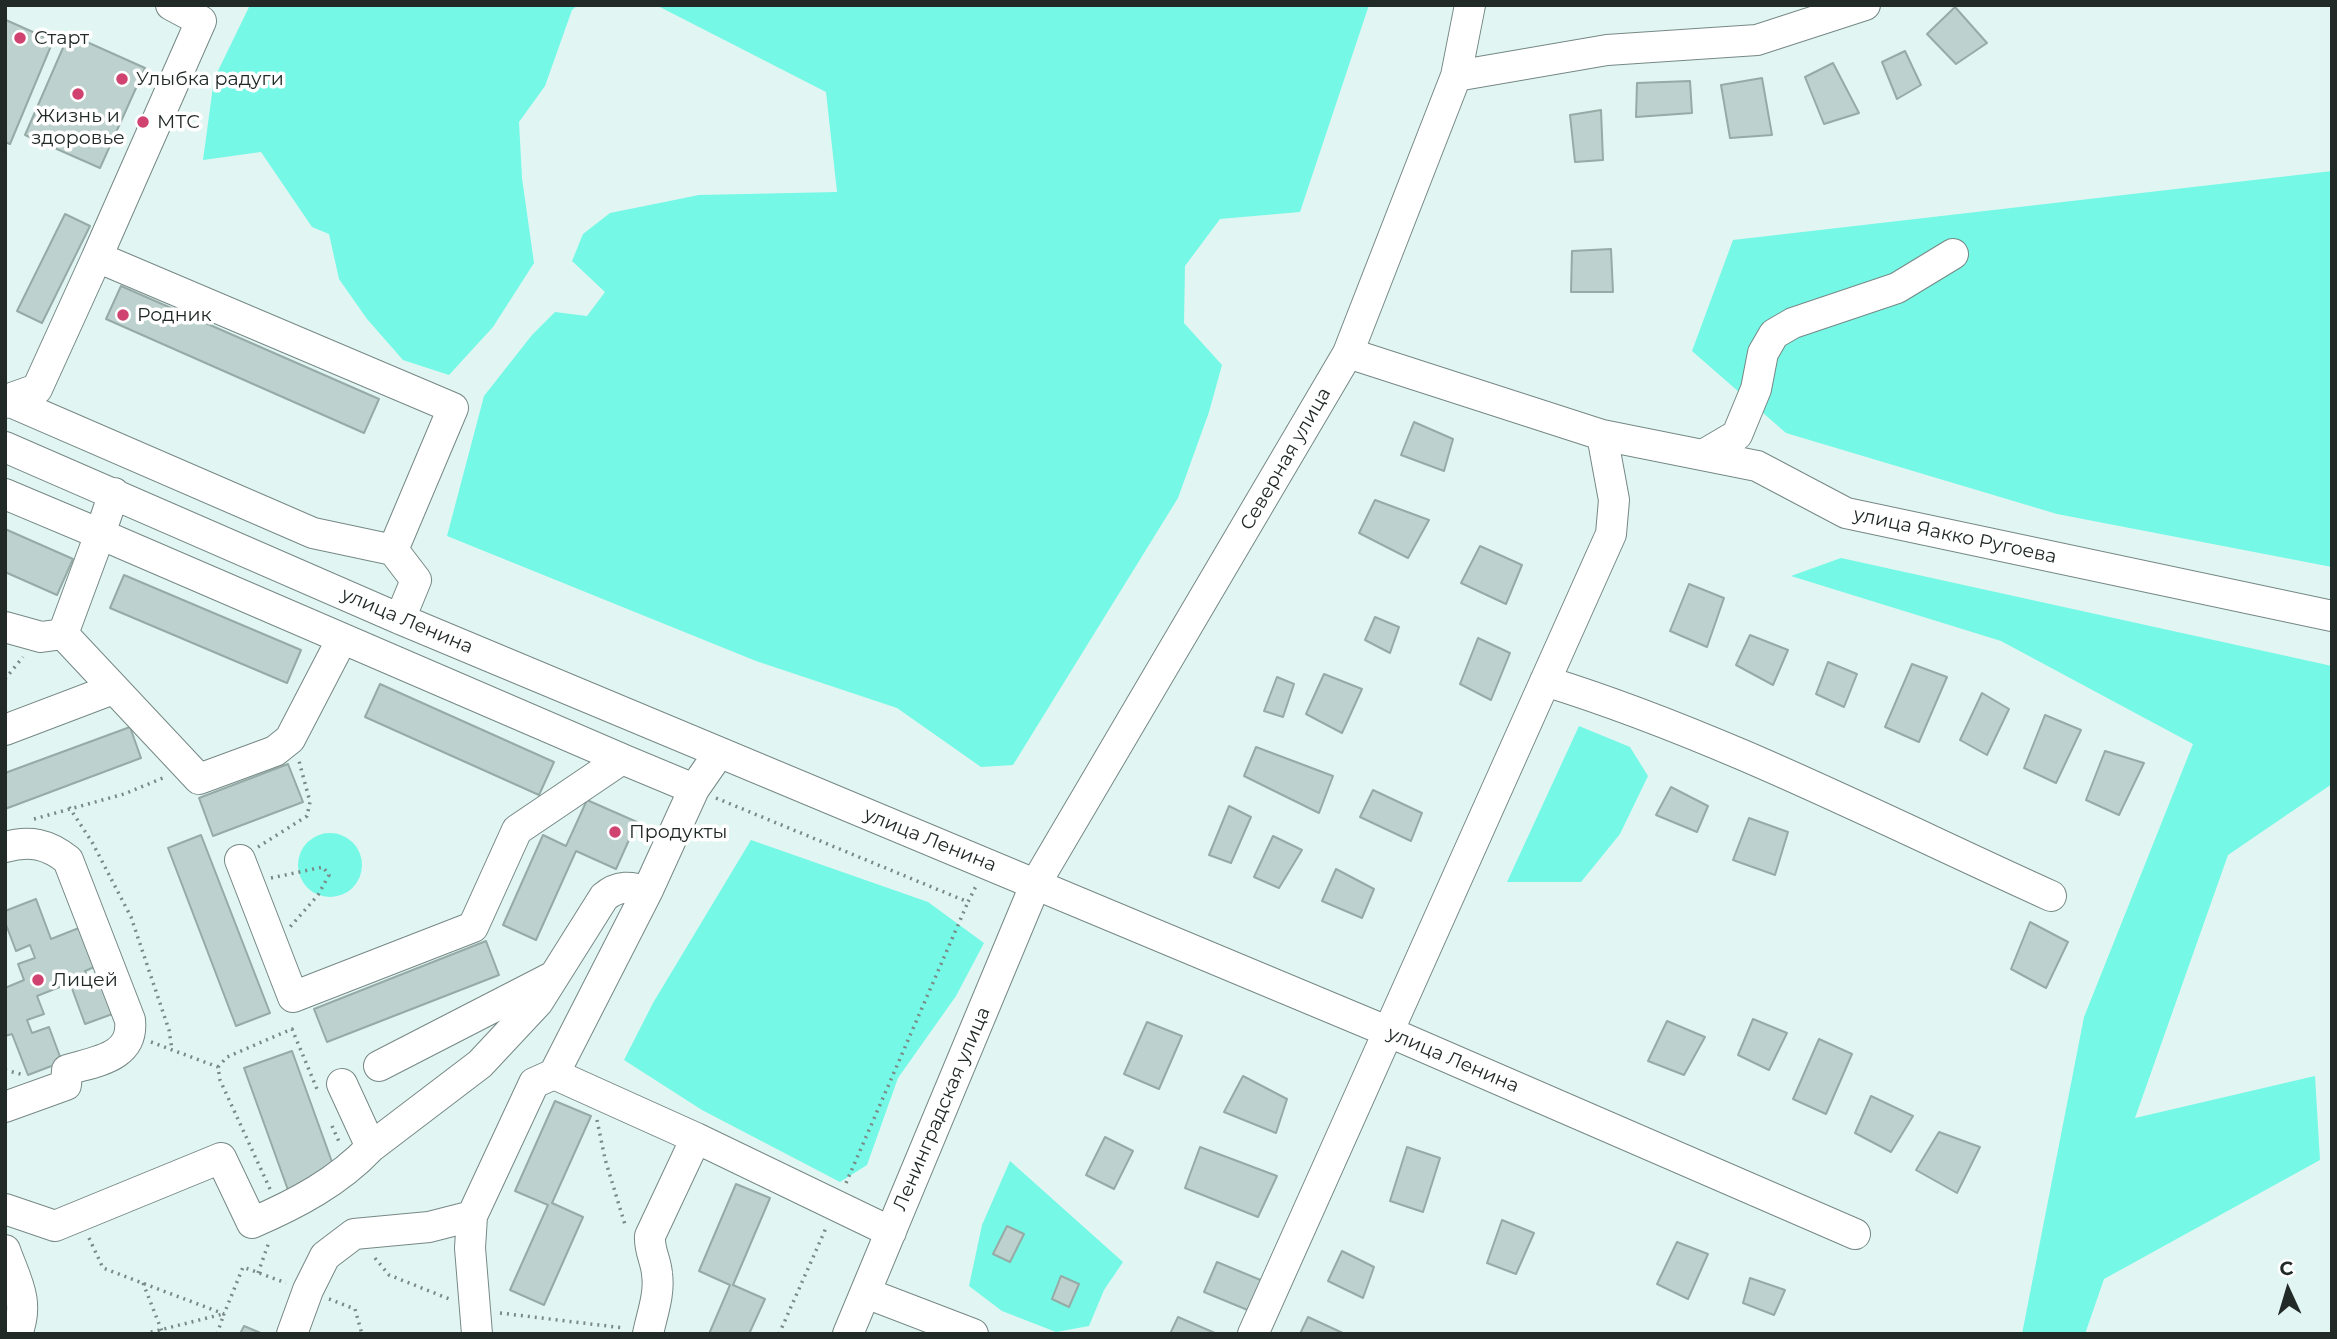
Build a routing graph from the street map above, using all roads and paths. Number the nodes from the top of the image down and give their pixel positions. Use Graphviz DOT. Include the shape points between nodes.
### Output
graph roads {
  1 [pos="171,5"];
  2 [pos="1470,5"];
  3 [pos="1865,5"];
  4 [pos="1456,76"];
  5 [pos="1953,254"];
  6 [pos="97,257"];
  7 [pos="1348,353"];
  8 [pos="6,402"];
  9 [pos="1602,435"];
  10 [pos="5,447"];
  11 [pos="1703,455"];
  12 [pos="114,493"];
  13 [pos="5,494"];
  14 [pos="313,533"];
  15 [pos="100,534"];
  16 [pos="393,550"];
  17 [pos="294,572"];
  18 [pos="2332,616"];
  19 [pos="400,619"];
  20 [pos="5,627"];
  21 [pos="63,634"];
  22 [pos="342,639"];
  23 [pos="1545,681"];
  24 [pos="113,689"];
  25 [pos="5,730"];
  26 [pos="290,738"];
  27 [pos="719,753"];
  28 [pos="622,759"];
  29 [pos="188,767"];
  30 [pos="694,789"];
  31 [pos="69,807"];
  32 [pos="26,821"];
  33 [pos="5,847"];
  34 [pos="986,863"];
  35 [pos="244,871"];
  36 [pos="1036,883"];
  37 [pos="647,892"];
  38 [pos="2051,896"];
  39 [pos="968,902"];
  40 [pos="271,942"];
  41 [pos="555,975"];
  42 [pos="1389,1032"];
  43 [pos="132,1035"];
  44 [pos="172,1050"];
  45 [pos="379,1066"];
  46 [pos="218,1067"];
  47 [pos="554,1074"];
  48 [pos="582,1087"];
  49 [pos="331,1089"];
  50 [pos="5,1107"];
  51 [pos="329,1119"];
  52 [pos="696,1138"];
  53 [pos="371,1147"];
  54 [pos="350,1169"];
  55 [pos="836,1205"];
  56 [pos="5,1209"];
  57 [pos="280,1211"];
  58 [pos="80,1216"];
  59 [pos="472,1216"];
  60 [pos="891,1232"];
  61 [pos="1855,1234"];
  62 [pos="629,1241"];
  63 [pos="5,1250"];
  64 [pos="143,1283"];
  65 [pos="308,1290"];
  66 [pos="866,1293"];
  67 [pos="224,1314"];
  68 [pos="162,1332"];
  69 [pos="17,1334"];
  70 [pos="144,1334"];
  71 [pos="217,1334"];
  72 [pos="292,1334"];
  73 [pos="362,1334"];
  74 [pos="477,1334"];
  75 [pos="648,1334"];
  76 [pos="779,1334"];
  77 [pos="848,1334"];
  78 [pos="973,1334"];
  79 [pos="1253,1334"];
  1 -- 6 [label="street" via="201,21"];
  2 -- 4 [label="street, Северная улица"];
  3 -- 4 [label="street" via="1757,40 1607,50"];
  4 -- 7 [label="street, Северная улица"];
  5 -- 11 [label="street" via="1897,288 1793,323 1774,334 1763,353 1756,389 1737,435"];
  6 -- 8 [label="street" via="37,389"];
  6 -- 16 [label="street" via="453,408"];
  7 -- 9 [label="street, улица Яакко Ругоева"];
  7 -- 36 [label="street, Северная улица"];
  8 -- 14 [label="street"];
  9 -- 11 [label="street, улица Яакко Ругоева"];
  9 -- 23 [label="street" via="1614,500 1611,534"];
  10 -- 12 [label="street, улица Ленина"];
  11 -- 18 [label="street, улица Яакко Ругоева" via="1757,466 1846,513"];
  12 -- 15 [label="street"];
  12 -- 17 [label="street, улица Ленина"];
  13 -- 15 [label="street"];
  14 -- 16 [label="street"];
  14 -- 17 [label="street"];
  15 -- 21 [label="street"];
  15 -- 22 [label="street"];
  16 -- 19 [label="street" via="416,580"];
  17 -- 19 [label="street, улица Ленина"];
  19 -- 27 [label="street, улица Ленина"];
  20 -- 21 [label="street" via="41,637"];
  21 -- 24 [label="street"];
  22 -- 26 [label="street"];
  22 -- 28 [label="street"];
  23 -- 38 [label="street" via="1602,699 1745,758"];
  23 -- 42 [label="street"];
  24 -- 25 [label="street"];
  24 -- 29 [label="street"];
  26 -- 29 [label="street" via="275,751 199,779"];
  26 -- 35 [label="path" via="310,802 307,816"];
  27 -- 30 [label="street"];
  27 -- 34 [label="street, улица Ленина"];
  28 -- 30 [label="street"];
  28 -- 40 [label="street" via="517,830 473,927 293,997"];
  29 -- 31 [label="path" via="124,794"];
  30 -- 37 [label="street"];
  30 -- 39 [label="path"];
  31 -- 32 [label="path"];
  31 -- 44 [label="path" via="131,917"];
  33 -- 43 [label="street" via="24,842 51,847 68,860"];
  34 -- 36 [label="street, улица Ленина"];
  34 -- 39 [label="path"];
  35 -- 40 [label="street"];
  35 -- 40 [label="path" via="323,867 329,875 297,920"];
  36 -- 42 [label="street, улица Ленина"];
  36 -- 60 [label="street, Ленинградская улица"];
  37 -- 41 [label="street" via="632,887 614,889 604,897"];
  37 -- 47 [label="street"];
  39 -- 55 [label="path"];
  41 -- 45 [label="street"];
  41 -- 53 [label="street" via="538,1002 480,1064"];
  42 -- 61 [label="street, улица Ленина"];
  42 -- 79 [label="street"];
  43 -- 44 [label="path"];
  43 -- 50 [label="street" via="126,1046 109,1057 67,1070 66,1085"];
  44 -- 46 [label="path"];
  46 -- 49 [label="path" via="227,1057 292,1029"];
  46 -- 57 [label="path"];
  47 -- 48 [label="street"];
  47 -- 59 [label="street" via="534,1083"];
  48 -- 52 [label="street"];
  48 -- 62 [label="path" via="597,1117"];
  49 -- 53 [label="street"];
  51 -- 54 [label="path"];
  52 -- 55 [label="street"];
  52 -- 75 [label="street" via="650,1236 658,1295"];
  53 -- 54 [label="street"];
  54 -- 57 [label="street"];
  55 -- 60 [label="street"];
  55 -- 76 [label="path"];
  56 -- 58 [label="street" via="55,1226"];
  57 -- 58 [label="street" via="252,1223 221,1158"];
  58 -- 64 [label="path" via="103,1268"];
  59 -- 65 [label="street" via="429,1227 354,1234 326,1256"];
  59 -- 74 [label="street"];
  60 -- 66 [label="street, Ленинградская улица"];
  63 -- 69 [label="street" via="23,1300 24,1315"];
  64 -- 67 [label="path"];
  64 -- 68 [label="path"];
  65 -- 67 [label="path" via="243,1267"];
  65 -- 72 [label="street"];
  65 -- 73 [label="path" via="355,1309"];
  66 -- 77 [label="street, Ленинградская улица"];
  66 -- 78 [label="street"];
  67 -- 68 [label="path"];
  67 -- 71 [label="path"];
  68 -- 70 [label="path"];
}
